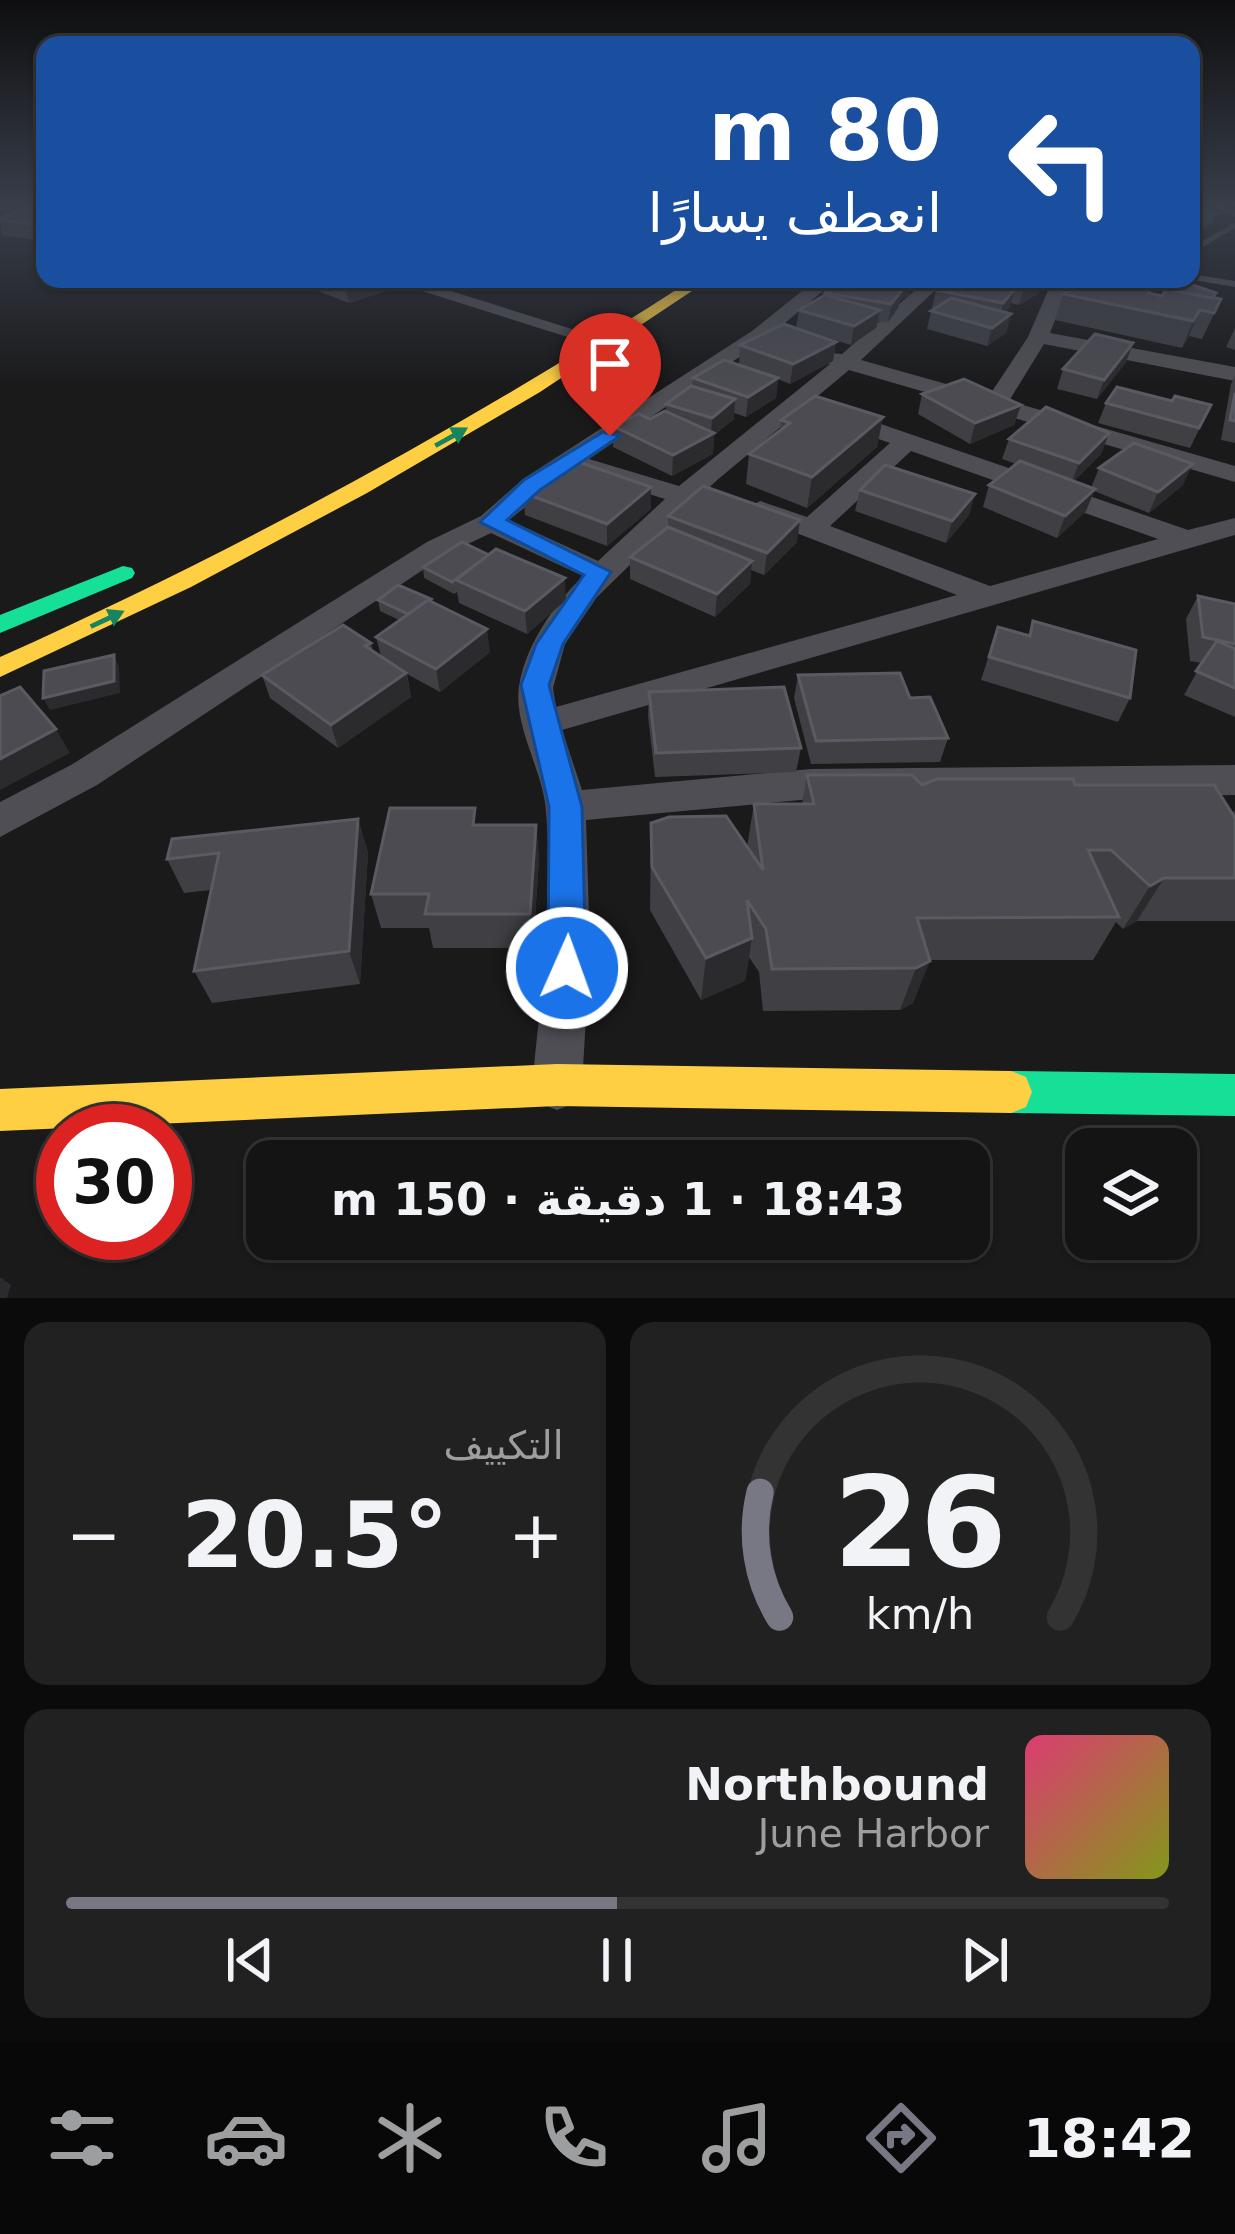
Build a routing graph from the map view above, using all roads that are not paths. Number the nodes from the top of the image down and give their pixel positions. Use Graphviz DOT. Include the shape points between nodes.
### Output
graph roads {
  1 [pos="1200,278"];
  2 [pos="1235,284"];
  3 [pos="423,288"];
  4 [pos="655,288"];
  5 [pos="691,288"];
  6 [pos="821,288"];
  7 [pos="930,288"];
  8 [pos="1058,288"];
  9 [pos="581,335"];
  10 [pos="1038,337"];
  11 [pos="779,342"];
  12 [pos="845,362"];
  13 [pos="1235,374"];
  14 [pos="794,401"];
  15 [pos="995,405"];
  16 [pos="907,441"];
  17 [pos="573,461"];
  18 [pos="1235,474"];
  19 [pos="690,491"];
  20 [pos="289,495"];
  21 [pos="491,522"];
  22 [pos="1235,526"];
  23 [pos="811,528"];
  24 [pos="1188,540"];
  25 [pos="139,566"];
  26 [pos="598,572"];
  27 [pos="989,596"];
  28 [pos="0,625"];
  29 [pos="0,668"];
  30 [pos="544,723"];
  31 [pos="1235,780"];
  32 [pos="566,807"];
  33 [pos="0,821"];
  34 [pos="557,1085"];
  35 [pos="1235,1095"];
  36 [pos="179,1099"];
  37 [pos="0,1110"];
  38 [pos="0,1132"];
  1 -- 2 [label="lane"];
  3 -- 9 [label="street"];
  4 -- 9 [label="main road"];
  29 -- 5 [label="main road, one-way" via="226,562 586,359"];
  6 -- 11 [label="street"];
  7 -- 12 [label="street"];
  8 -- 10 [label="street"];
  9 -- 20 [label="main road"];
  10 -- 13 [label="street"];
  10 -- 15 [label="street"];
  11 -- 12 [label="street"];
  11 -- 17 [label="street"];
  12 -- 14 [label="street"];
  12 -- 15 [label="street"];
  14 -- 16 [label="street"];
  14 -- 19 [label="street"];
  15 -- 18 [label="street"];
  16 -- 23 [label="street"];
  16 -- 24 [label="street"];
  17 -- 19 [label="street"];
  17 -- 21 [label="street"];
  19 -- 23 [label="street"];
  19 -- 26 [label="street"];
  21 -- 26 [label="street"];
  21 -- 33 [label="street"];
  22 -- 24 [label="street"];
  23 -- 27 [label="street"];
  24 -- 27 [label="street"];
  25 -- 28 [label="main road"];
  26 -- 30 [label="street" via="550,644 535,685"];
  27 -- 30 [label="street"];
  30 -- 32 [label="street"];
  31 -- 32 [label="street" via="811,784"];
  32 -- 34 [label="street" via="570,929"];
  34 -- 35 [label="main road"];
  34 -- 36 [label="main road"];
  36 -- 37 [label="main road"];
  36 -- 38 [label="main road"];
}
